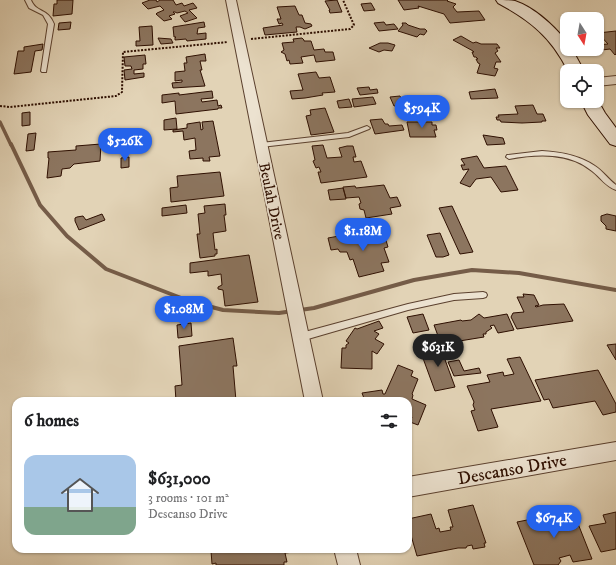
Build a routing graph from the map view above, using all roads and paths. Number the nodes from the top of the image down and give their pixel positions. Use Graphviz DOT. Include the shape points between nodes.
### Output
graph roads {
  1 [pos="28,0"];
  2 [pos="231,0"];
  3 [pos="343,0"];
  4 [pos="503,0"];
  5 [pos="248,40"];
  6 [pos="230,41"];
  7 [pos="572,64"];
  8 [pos="44,71"];
  9 [pos="616,80"];
  10 [pos="604,81"];
  11 [pos="0,106"];
  12 [pos="594,108"];
  13 [pos="367,128"];
  14 [pos="616,140"];
  15 [pos="261,145"];
  16 [pos="509,157"];
  17 [pos="616,188"];
  18 [pos="483,295"];
  19 [pos="301,338"];
  20 [pos="313,397"];
  21 [pos="616,451"];
  22 [pos="412,486"];
  23 [pos="346,553"];
  24 [pos="348,565"];
  1 -- 8 [label="lane" via="31,7 43,12 51,24"];
  2 -- 15 [label="street, Beulah Drive"];
  3 -- 5 [label="path" via="354,25 350,29"];
  4 -- 7 [label="main road" via="536,18 548,28 562,45"];
  6 -- 11 [label="path" via="123,52 122,92 116,96"];
  9 -- 10 [label="street"];
  12 -- 14 [label="main road"];
  13 -- 15 [label="lane" via="349,135"];
  15 -- 19 [label="street, Beulah Drive"];
  16 -- 17 [label="lane" via="551,154 576,158 593,168"];
  18 -- 19 [label="lane" via="454,297 408,307"];
  19 -- 20 [label="street, Beulah Drive"];
  21 -- 22 [label="street, Descanso Drive"];
  23 -- 24 [label="street"];
}
